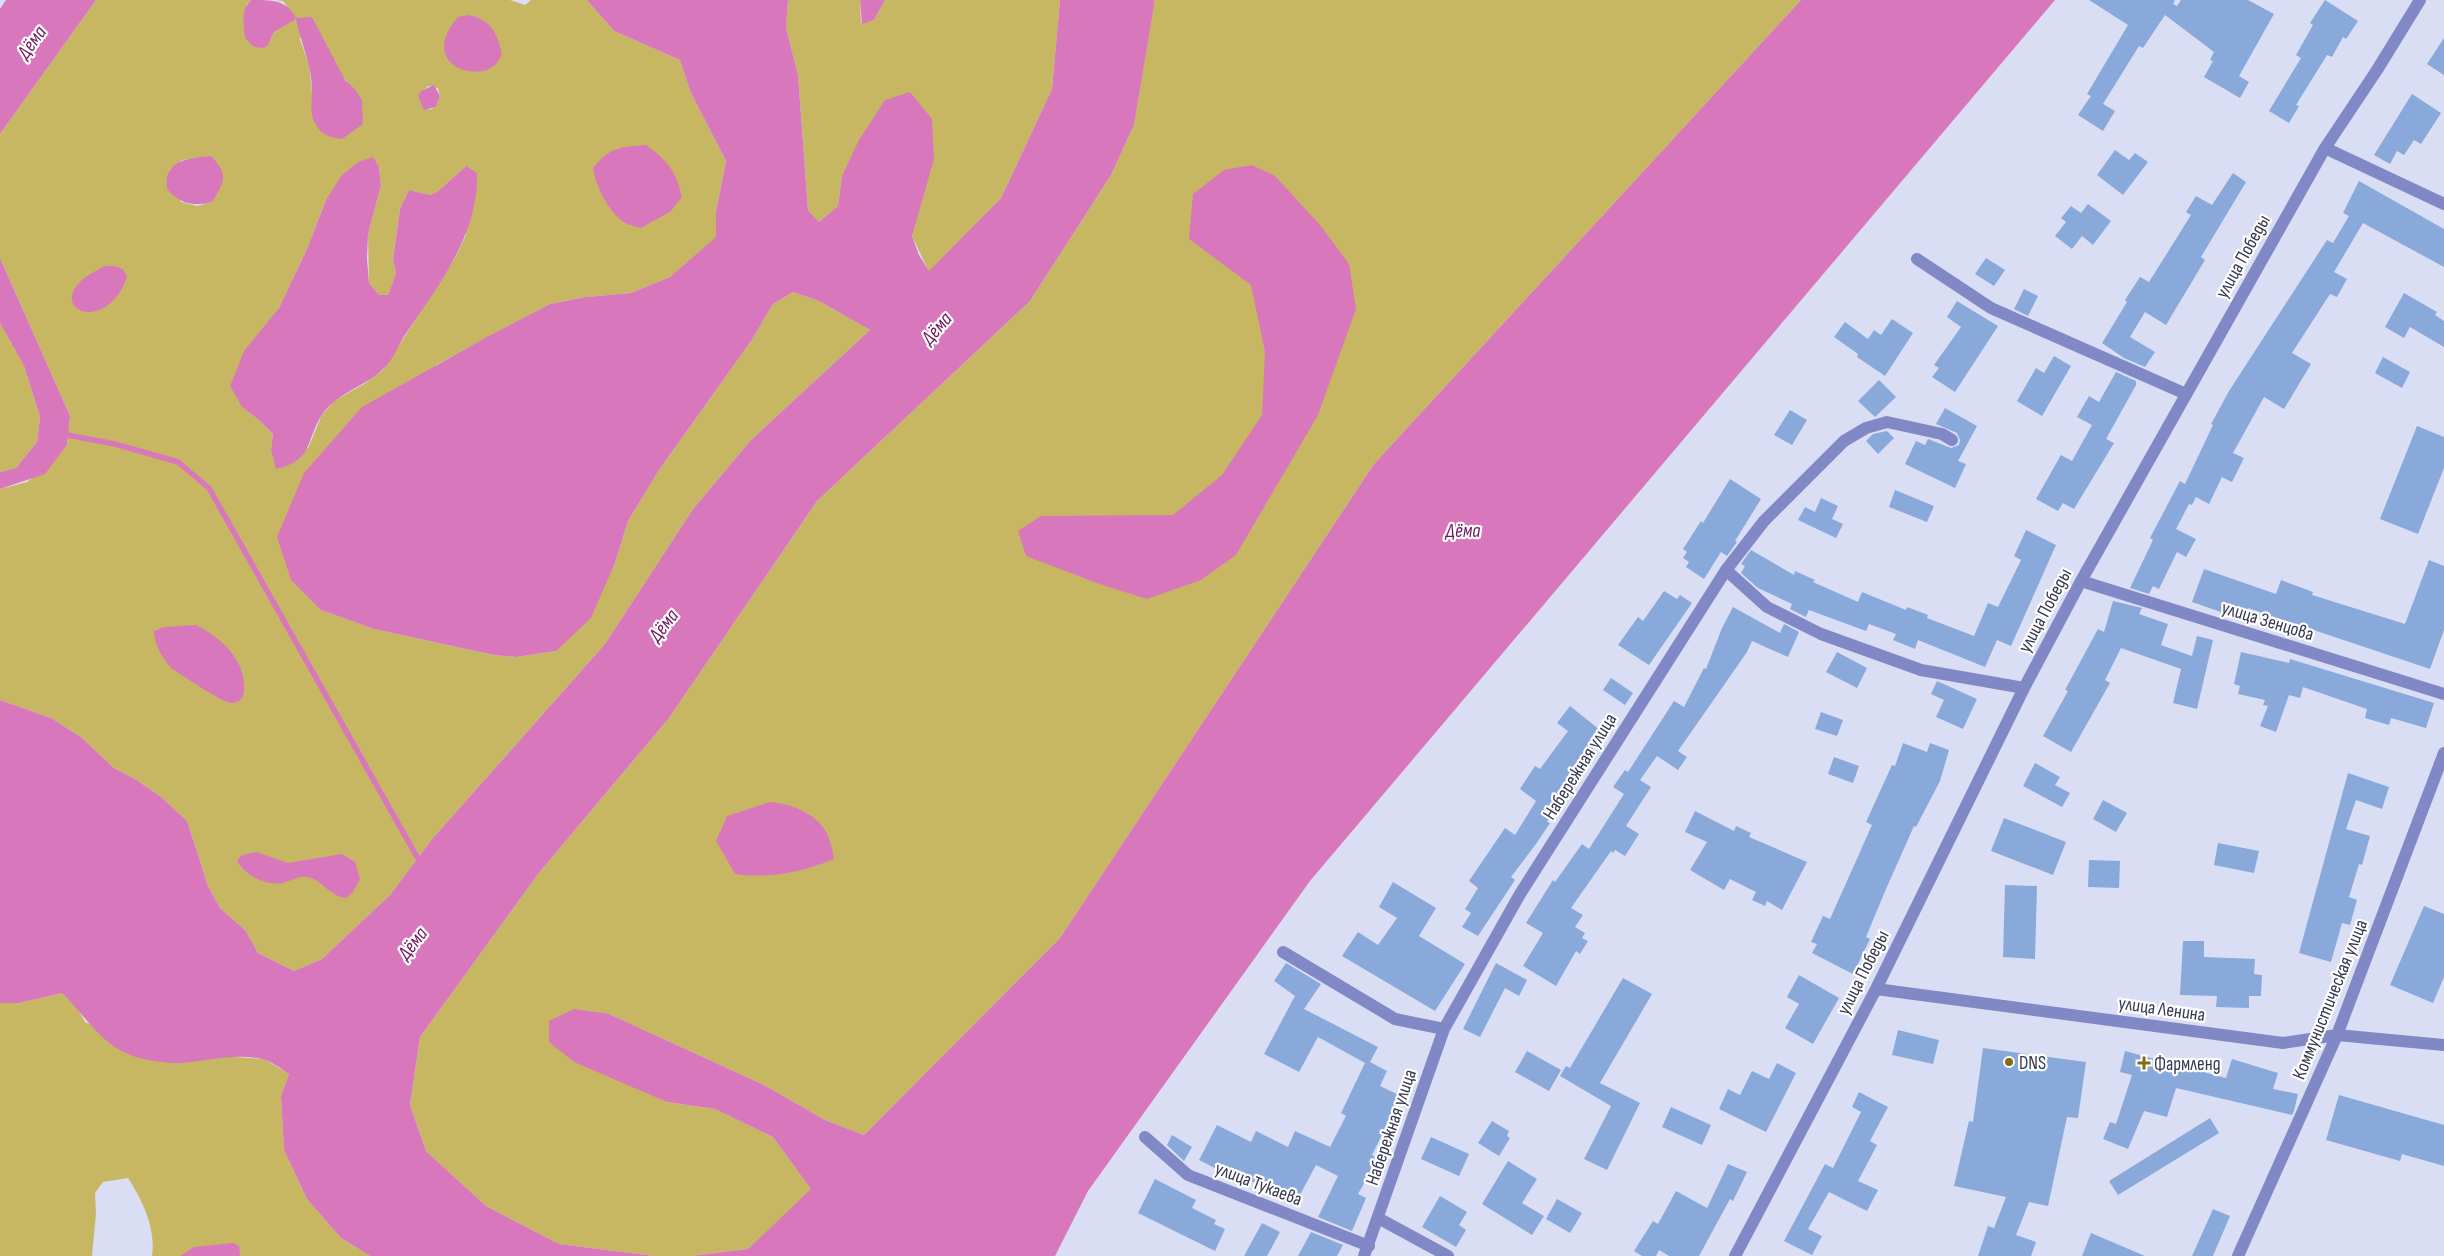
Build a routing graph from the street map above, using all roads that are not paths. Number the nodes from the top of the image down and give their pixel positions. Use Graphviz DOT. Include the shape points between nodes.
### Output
graph roads {
  1 [pos="2420,0"];
  2 [pos="2325,148"];
  3 [pos="2444,204"];
  4 [pos="1917,259"];
  5 [pos="2186,394"];
  6 [pos="1952,440"];
  7 [pos="1726,570"];
  8 [pos="2081,581"];
  9 [pos="2024,688"];
  10 [pos="2444,694"];
  11 [pos="2444,753"];
  12 [pos="1283,952"];
  13 [pos="1876,989"];
  14 [pos="1444,1029"];
  15 [pos="2337,1035"];
  16 [pos="2444,1045"];
  17 [pos="1145,1137"];
  18 [pos="1378,1218"];
  19 [pos="1367,1251"];
  20 [pos="1448,1256"];
  21 [pos="1735,1256"];
  22 [pos="2238,1256"];
  1 -- 2 [label="street, улица Победы"];
  2 -- 3 [label="street"];
  2 -- 5 [label="street, улица Победы"];
  4 -- 5 [label="street" via="1991,308"];
  5 -- 8 [label="street, улица Победы"];
  6 -- 7 [label="street, Набережная улица" via="1942,434 1887,422 1866,428 1844,441 1764,521"];
  7 -- 9 [label="street" via="1767,607 1821,634 1921,670"];
  7 -- 14 [label="street, Набережная улица" via="1520,894"];
  8 -- 9 [label="street, улица Победы"];
  8 -- 10 [label="street, улица Зенцова"];
  9 -- 13 [label="street, улица Победы"];
  11 -- 15 [label="street, Коммунистическая улица"];
  12 -- 14 [label="street" via="1395,1019"];
  13 -- 15 [label="street, улица Ленина" via="2283,1043"];
  13 -- 21 [label="street, улица Победы"];
  14 -- 18 [label="street, Набережная улица"];
  15 -- 16 [label="street, улица Ленина"];
  15 -- 22 [label="street, Коммунистическая улица"];
  17 -- 19 [label="street, улица Тукаева" via="1188,1175"];
  18 -- 19 [label="street, Набережная улица"];
  18 -- 20 [label="street"];
}
